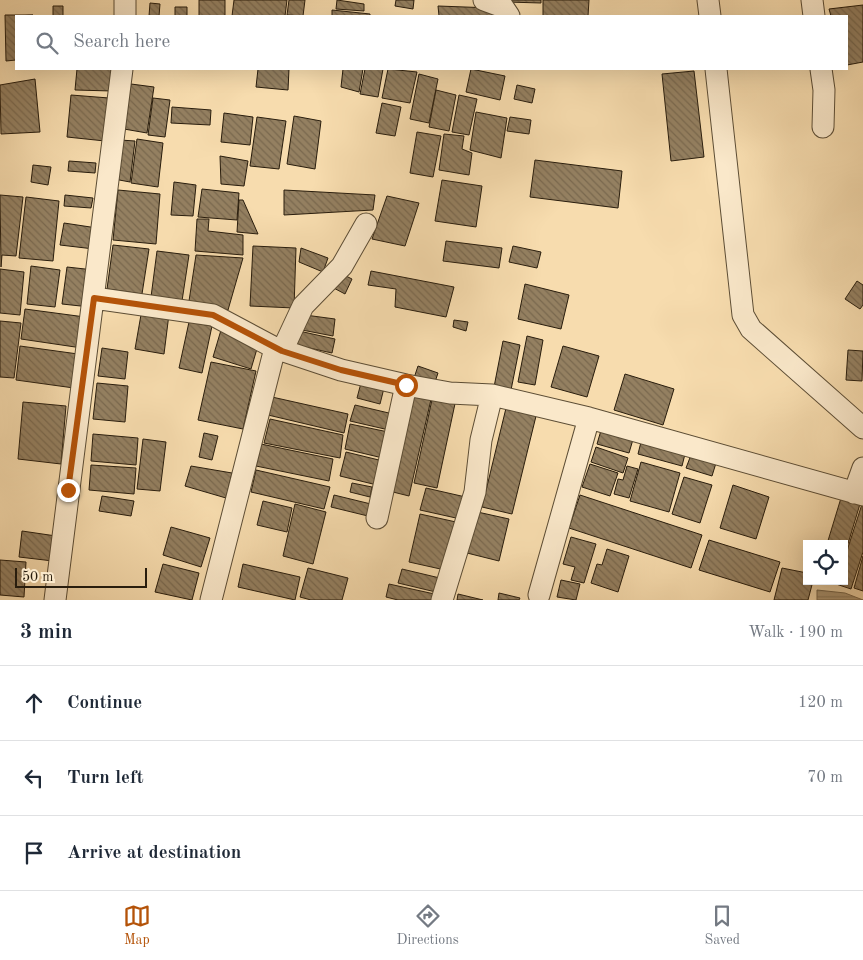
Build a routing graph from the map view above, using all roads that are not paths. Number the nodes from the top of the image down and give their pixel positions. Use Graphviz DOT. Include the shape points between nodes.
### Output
graph roads {
  1 [pos="125,0"];
  2 [pos="484,0"];
  3 [pos="708,0"];
  4 [pos="812,0"];
  5 [pos="125,15"];
  6 [pos="508,15"];
  7 [pos="710,15"];
  8 [pos="814,15"];
  9 [pos="122,70"];
  10 [pos="716,70"];
  11 [pos="821,70"];
  12 [pos="823,127"];
  13 [pos="366,224"];
  14 [pos="94,298"];
  15 [pos="279,350"];
  16 [pos="406,385"];
  17 [pos="492,395"];
  18 [pos="589,418"];
  19 [pos="863,428"];
  20 [pos="863,468"];
  21 [pos="859,494"];
  22 [pos="377,518"];
  23 [pos="540,595"];
  24 [pos="55,600"];
  25 [pos="211,600"];
  26 [pos="442,600"];
  1 -- 5 [label="street"];
  2 -- 6 [label="street" via="503,7"];
  3 -- 7 [label="street"];
  4 -- 8 [label="street"];
  9 -- 14 [label="street"];
  10 -- 19 [label="street" via="743,315 751,329"];
  11 -- 12 [label="street"];
  13 -- 15 [label="street" via="342,266 303,306"];
  14 -- 15 [label="street" via="213,315"];
  14 -- 24 [label="street"];
  15 -- 16 [label="street" via="341,370"];
  15 -- 25 [label="street"];
  16 -- 17 [label="street" via="450,393"];
  16 -- 22 [label="street"];
  17 -- 18 [label="street"];
  17 -- 26 [label="street" via="481,440 475,492"];
  18 -- 21 [label="street"];
  18 -- 23 [label="street"];
  20 -- 21 [label="street"];
}
